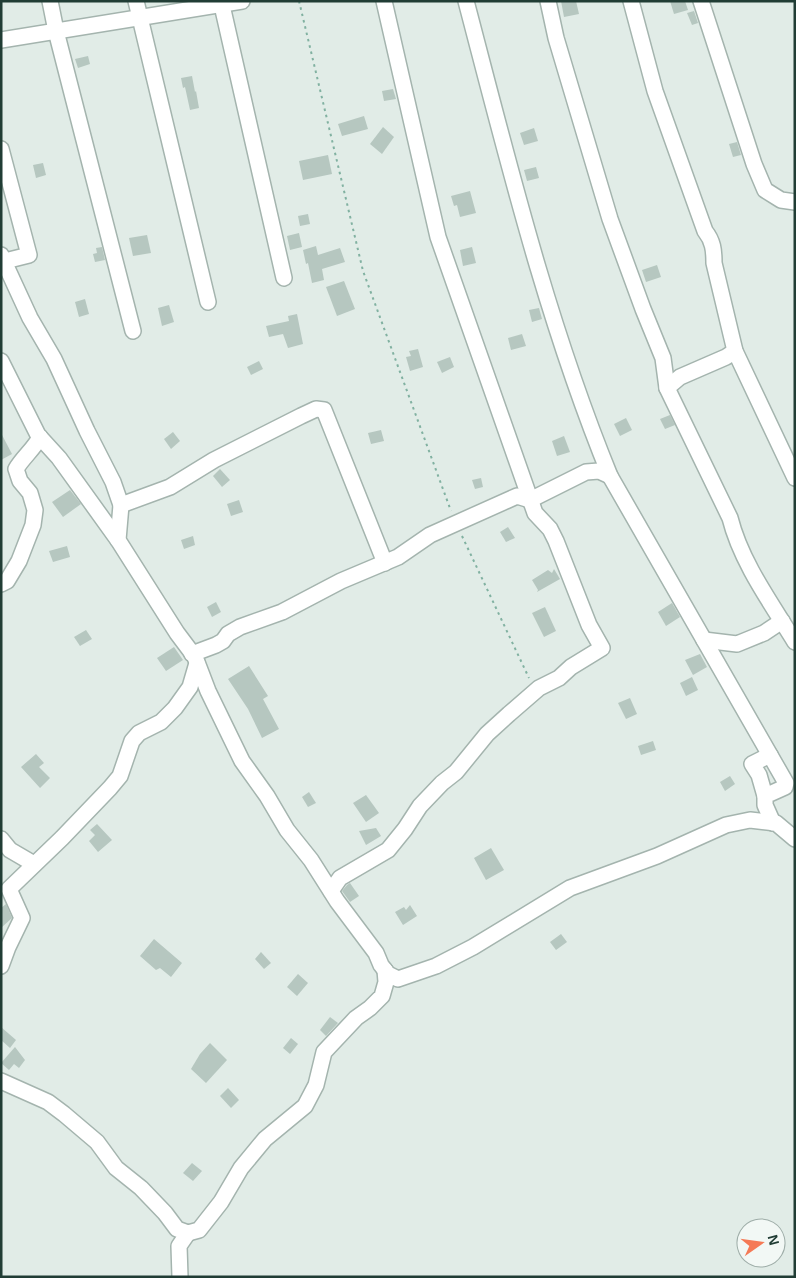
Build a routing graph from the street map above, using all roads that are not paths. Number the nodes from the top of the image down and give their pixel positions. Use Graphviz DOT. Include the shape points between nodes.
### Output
graph roads {
  1 [pos="50,1"];
  2 [pos="136,1"];
  3 [pos="242,1"];
  4 [pos="384,1"];
  5 [pos="466,1"];
  6 [pos="548,1"];
  7 [pos="631,1"];
  8 [pos="701,1"];
  9 [pos="222,3"];
  10 [pos="139,17"];
  11 [pos="56,31"];
  12 [pos="1,40"];
  13 [pos="1,149"];
  14 [pos="795,202"];
  15 [pos="3,258"];
  16 [pos="284,278"];
  17 [pos="208,302"];
  18 [pos="133,330"];
  19 [pos="735,352"];
  20 [pos="1,361"];
  21 [pos="667,388"];
  22 [pos="40,437"];
  23 [pos="610,476"];
  24 [pos="795,478"];
  25 [pos="524,493"];
  26 [pos="121,505"];
  27 [pos="118,540"];
  28 [pos="385,563"];
  29 [pos="1,584"];
  30 [pos="782,621"];
  31 [pos="704,640"];
  32 [pos="795,642"];
  33 [pos="195,659"];
  34 [pos="770,755"];
  35 [pos="765,796"];
  36 [pos="773,823"];
  37 [pos="1,839"];
  38 [pos="795,840"];
  39 [pos="34,864"];
  40 [pos="331,891"];
  41 [pos="1,966"];
  42 [pos="384,970"];
  43 [pos="1,1081"];
  44 [pos="188,1233"];
  45 [pos="180,1277"];
  1 -- 11 [label="street"];
  2 -- 10 [label="street"];
  3 -- 9 [label="street"];
  4 -- 25 [label="street" via="438,237"];
  5 -- 23 [label="street" via="539,274 577,392"];
  6 -- 21 [label="street" via="610,219 663,358"];
  7 -- 19 [label="street" via="655,91 705,231 711,239"];
  8 -- 14 [label="street" via="754,164 766,190 781,200"];
  9 -- 10 [label="street"];
  9 -- 16 [label="street"];
  10 -- 11 [label="street"];
  10 -- 17 [label="street"];
  11 -- 12 [label="street"];
  11 -- 18 [label="street"];
  13 -- 15 [label="street" via="28,255"];
  15 -- 26 [label="street" via="113,482"];
  19 -- 21 [label="street" via="680,377"];
  19 -- 24 [label="street"];
  20 -- 22 [label="street"];
  21 -- 30 [label="street" via="759,584"];
  22 -- 27 [label="street" via="60,458"];
  22 -- 29 [label="street" via="16,469 36,510 33,524 19,561 7,581"];
  23 -- 25 [label="street" via="599,470 586,472"];
  23 -- 31 [label="street"];
  25 -- 28 [label="street" via="430,536"];
  25 -- 40 [label="street" via="535,513 550,529 589,625 602,648 536,691 487,734 456,772 420,806 388,850 340,878"];
  26 -- 27 [label="street"];
  26 -- 28 [label="street" via="170,487 214,460 301,416 316,409 324,410"];
  27 -- 33 [label="street"];
  28 -- 33 [label="street" via="282,612 240,627"];
  30 -- 31 [label="street" via="737,644"];
  30 -- 32 [label="street"];
  31 -- 34 [label="street"];
  33 -- 39 [label="street" via="190,687 175,708 161,722 139,733 132,741 120,776"];
  33 -- 40 [label="street" via="242,761"];
  34 -- 35 [label="street" via="752,764"];
  34 -- 35 [label="street" via="786,783"];
  35 -- 36 [label="street" via="765,805"];
  36 -- 38 [label="street"];
  36 -- 42 [label="street" via="750,820 726,825 657,856 570,888 436,966 398,979"];
  37 -- 39 [label="street" via="10,850"];
  39 -- 41 [label="street" via="9,889 22,918"];
  40 -- 42 [label="street" via="376,953"];
  42 -- 44 [label="street" via="386,982 382,996 324,1052 316,1085 305,1106 265,1139 240,1168 221,1202 199,1230"];
  43 -- 44 [label="street" via="48,1102 64,1114 96,1142 116,1168 141,1188 178,1229"];
  44 -- 45 [label="street" via="179,1246"];
}
